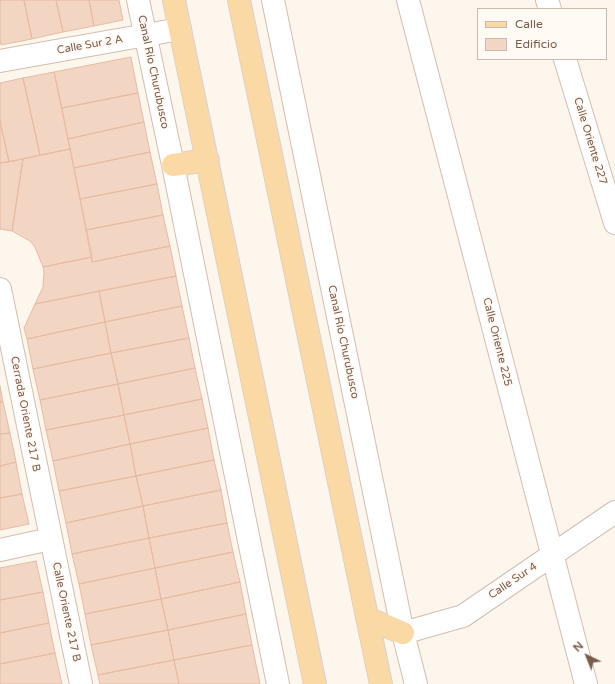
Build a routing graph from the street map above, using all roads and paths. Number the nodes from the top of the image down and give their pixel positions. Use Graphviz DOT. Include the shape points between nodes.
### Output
graph roads {
  1 [pos="138,0"];
  2 [pos="174,0"];
  3 [pos="239,0"];
  4 [pos="273,0"];
  5 [pos="408,0"];
  6 [pos="180,29"];
  7 [pos="145,35"];
  8 [pos="565,60"];
  9 [pos="0,61"];
  10 [pos="208,160"];
  11 [pos="173,165"];
  12 [pos="615,223"];
  13 [pos="0,289"];
  14 [pos="615,512"];
  15 [pos="50,539"];
  16 [pos="0,550"];
  17 [pos="552,555"];
  18 [pos="367,618"];
  19 [pos="403,633"];
  20 [pos="81,684"];
  21 [pos="278,684"];
  22 [pos="315,684"];
  23 [pos="381,684"];
  24 [pos="416,684"];
  25 [pos="586,684"];
  1 -- 7 [label="street, Canal Río Churubusco"];
  2 -- 6 [label="main road"];
  3 -- 18 [label="main road"];
  4 -- 19 [label="street, Canal Río Churubusco"];
  5 -- 17 [label="street, Calle Oriente 225"];
  6 -- 7 [label="street, Calle Sur 2 A"];
  6 -- 10 [label="main road"];
  7 -- 9 [label="street, Calle Sur 2 A"];
  7 -- 11 [label="street, Canal Río Churubusco"];
  8 -- 12 [label="street, Calle Oriente 227"];
  10 -- 11 [label="main road"];
  10 -- 22 [label="main road"];
  11 -- 21 [label="street, Canal Río Churubusco"];
  13 -- 15 [label="street, Cerrada Oriente 217 B"];
  14 -- 17 [label="street, Calle Sur 4"];
  15 -- 16 [label="street"];
  15 -- 20 [label="street, Calle Oriente 217 B"];
  17 -- 19 [label="street, Calle Sur 4" via="463,616"];
  17 -- 25 [label="street, Calle Oriente 225"];
  18 -- 19 [label="main road"];
  18 -- 23 [label="main road"];
  19 -- 24 [label="street, Canal Río Churubusco"];
}
